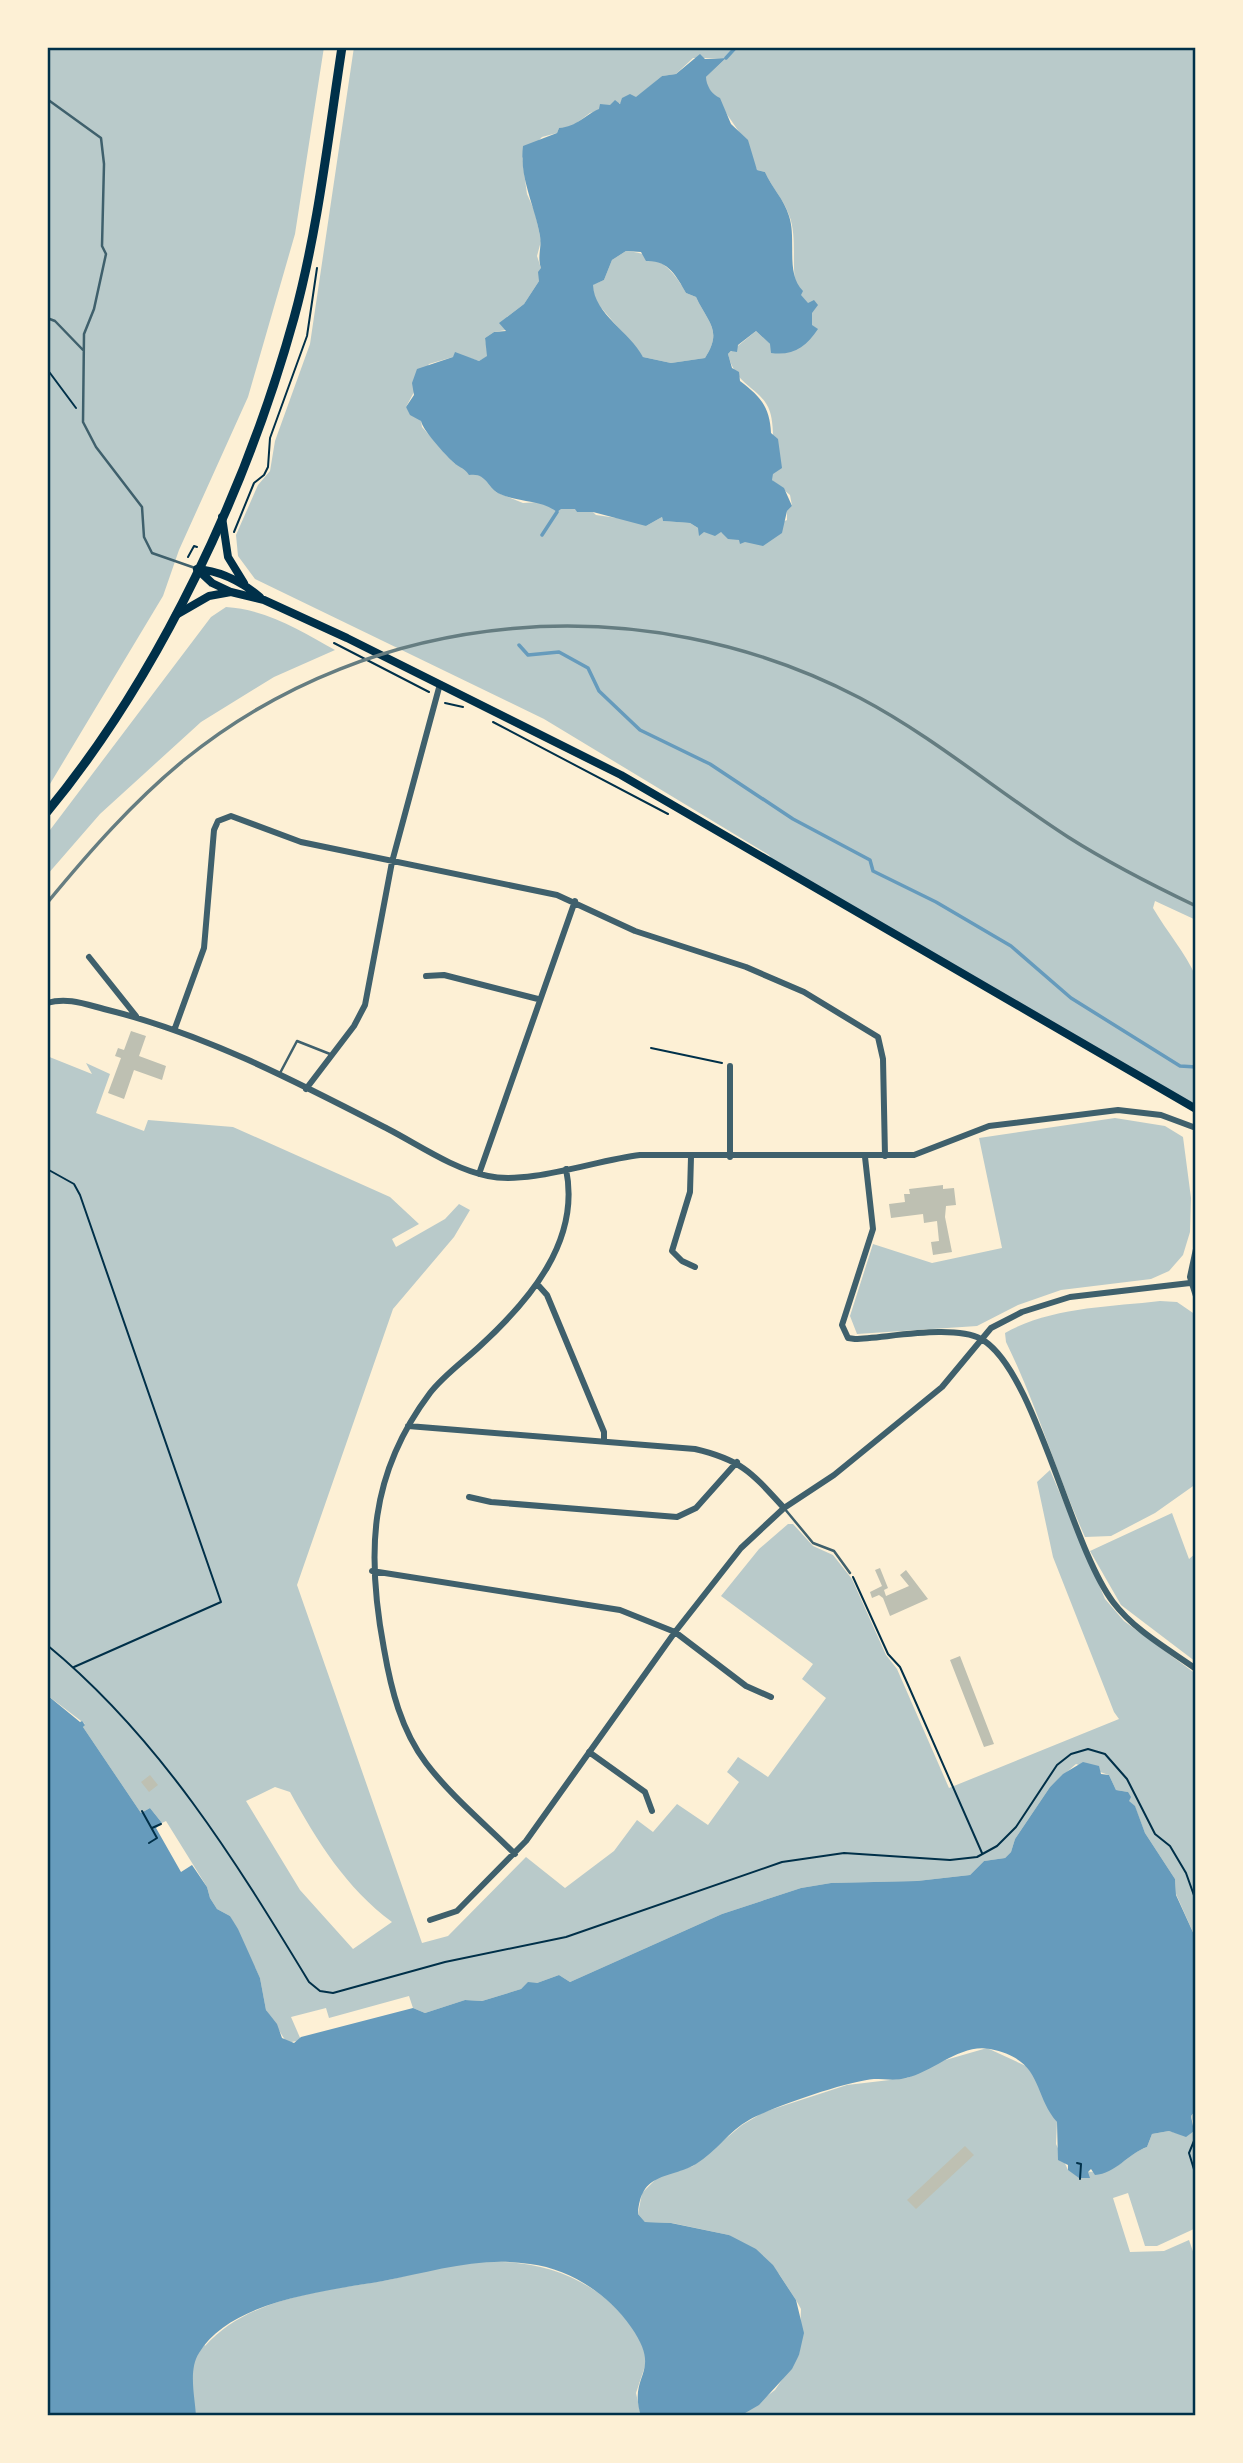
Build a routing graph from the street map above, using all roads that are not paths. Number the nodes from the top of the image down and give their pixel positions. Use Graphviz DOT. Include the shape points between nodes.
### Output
graph roads {
  1 [pos="342,47"];
  2 [pos="47,99"];
  3 [pos="47,318"];
  4 [pos="83,350"];
  5 [pos="222,517"];
  6 [pos="197,569"];
  7 [pos="245,585"];
  8 [pos="231,592"];
  9 [pos="264,600"];
  10 [pos="175,615"];
  11 [pos="440,684"];
  12 [pos="47,812"];
  13 [pos="392,862"];
  14 [pos="575,901"];
  15 [pos="89,957"];
  16 [pos="426,976"];
  17 [pos="538,999"];
  18 [pos="47,1003"];
  19 [pos="136,1016"];
  20 [pos="175,1028"];
  21 [pos="330,1054"];
  22 [pos="730,1066"];
  23 [pos="278,1076"];
  24 [pos="306,1089"];
  25 [pos="1196,1109"];
  26 [pos="1196,1128"];
  27 [pos="885,1156"];
  28 [pos="691,1157"];
  29 [pos="730,1157"];
  30 [pos="865,1157"];
  31 [pos="566,1169"];
  32 [pos="479,1174"];
  33 [pos="1196,1249"];
  34 [pos="695,1267"];
  35 [pos="1190,1283"];
  36 [pos="538,1285"];
  37 [pos="1196,1296"];
  38 [pos="981,1339"];
  39 [pos="408,1426"];
  40 [pos="604,1441"];
  41 [pos="737,1462"];
  42 [pos="470,1497"];
  43 [pos="784,1508"];
  44 [pos="372,1572"];
  45 [pos="849,1573"];
  46 [pos="674,1632"];
  47 [pos="1196,1669"];
  48 [pos="771,1697"];
  49 [pos="589,1752"];
  50 [pos="652,1811"];
  51 [pos="515,1854"];
  52 [pos="430,1920"];
  1 -- 5 [label="main road" via="312,239 294,317 275,382"];
  2 -- 4 [label="lane" via="101,138 106,254"];
  3 -- 4 [label="lane"];
  4 -- 6 [label="lane" via="83,422 96,447 142,507 144,537 152,553"];
  5 -- 6 [label="main road"];
  5 -- 7 [label="main road" via="228,558"];
  6 -- 7 [label="main road"];
  6 -- 8 [label="main road"];
  6 -- 10 [label="main road"];
  7 -- 9 [label="main road"];
  8 -- 9 [label="main road"];
  8 -- 10 [label="main road" via="209,596"];
  9 -- 11 [label="main road"];
  10 -- 12 [label="main road" via="112,724"];
  11 -- 13 [label="street"];
  11 -- 25 [label="main road" via="621,775"];
  13 -- 14 [label="street"];
  13 -- 20 [label="street" via="301,842 231,816 218,821 204,948"];
  13 -- 21 [label="street" via="365,1004 354,1026"];
  14 -- 17 [label="street"];
  14 -- 27 [label="street" via="635,931 781,982 873,1031 883,1059"];
  15 -- 19 [label="street"];
  16 -- 17 [label="street" via="444,975"];
  17 -- 32 [label="street"];
  18 -- 19 [label="street" via="69,1000"];
  19 -- 20 [label="street"];
  20 -- 23 [label="street"];
  21 -- 23 [label="lane" via="296,1041"];
  21 -- 24 [label="street"];
  22 -- 29 [label="street"];
  23 -- 24 [label="street"];
  24 -- 32 [label="street"];
  26 -- 27 [label="street" via="1181,1120 1136,1111 1096,1112 997,1125 926,1153"];
  27 -- 30 [label="street"];
  28 -- 29 [label="street"];
  28 -- 31 [label="street" via="640,1155"];
  28 -- 34 [label="street" via="690,1192 672,1251"];
  29 -- 30 [label="street"];
  30 -- 38 [label="street" via="873,1229 843,1332 855,1339 963,1332"];
  31 -- 32 [label="street" via="505,1178"];
  31 -- 36 [label="street" via="569,1185 563,1232"];
  33 -- 35 [label="street"];
  35 -- 37 [label="street"];
  35 -- 38 [label="street" via="1058,1300 1005,1320"];
  36 -- 39 [label="street" via="442,1380"];
  36 -- 40 [label="street" via="547,1295"];
  38 -- 43 [label="street" via="942,1387 834,1475"];
  38 -- 47 [label="street" via="1016,1381 1066,1506 1112,1601 1129,1620"];
  39 -- 40 [label="street"];
  39 -- 44 [label="street" via="384,1478"];
  40 -- 41 [label="street" via="695,1449"];
  41 -- 42 [label="street" via="696,1508 677,1517"];
  41 -- 43 [label="street"];
  43 -- 45 [label="lane" via="813,1543 834,1551"];
  43 -- 46 [label="street" via="741,1548"];
  44 -- 46 [label="street" via="620,1610"];
  44 -- 51 [label="street" via="387,1671 409,1736 451,1792"];
  46 -- 48 [label="street" via="746,1686"];
  46 -- 49 [label="street"];
  49 -- 50 [label="street" via="645,1792"];
  49 -- 51 [label="street"];
  51 -- 52 [label="street" via="457,1911"];
}
